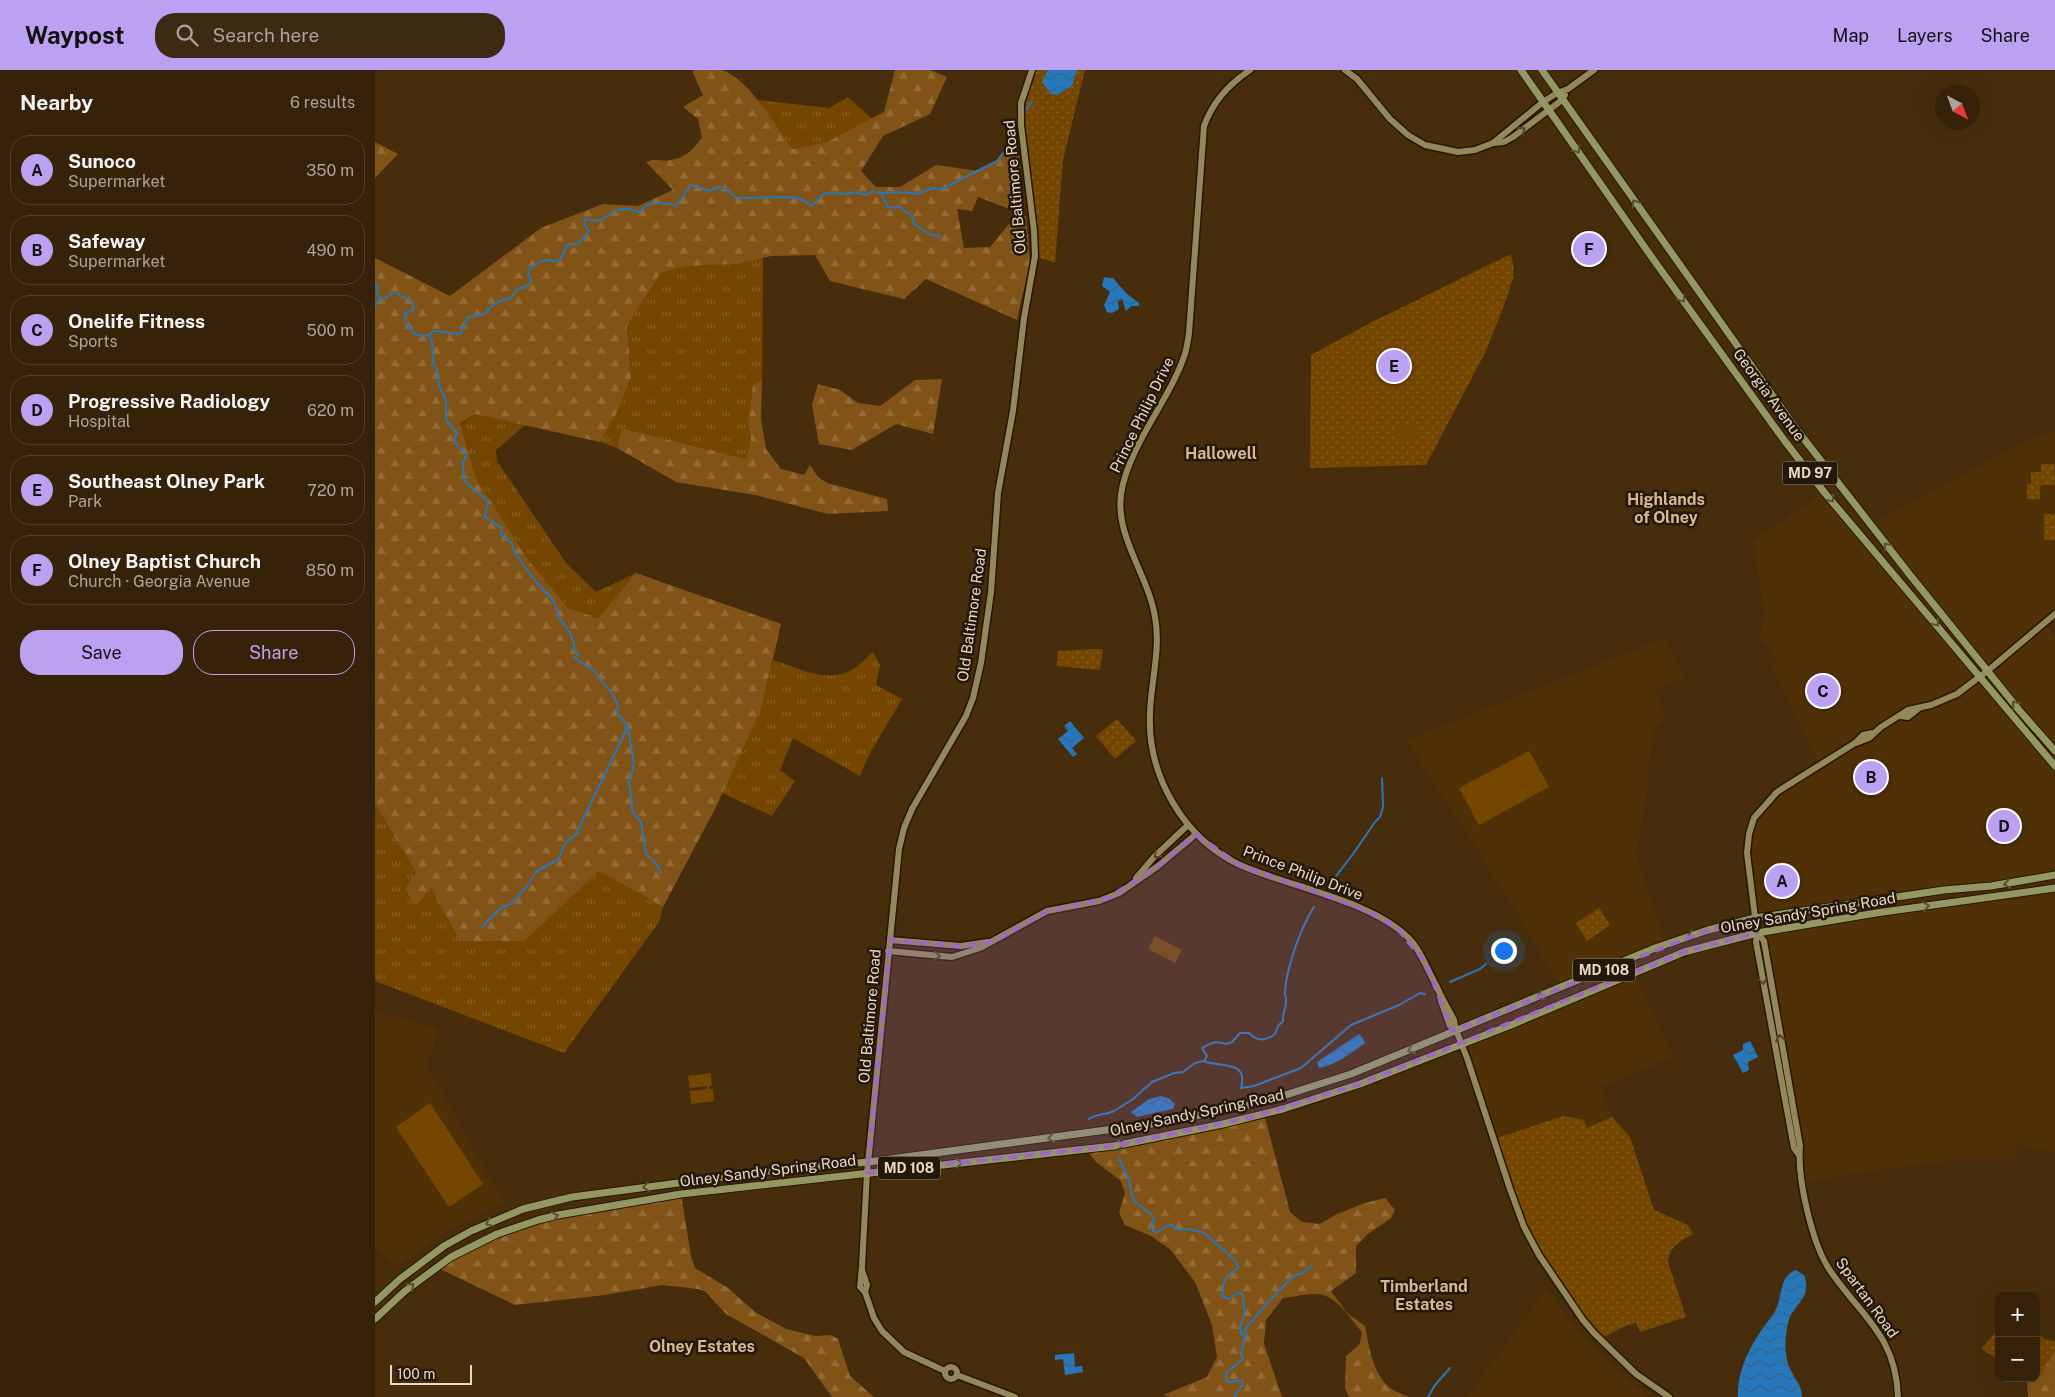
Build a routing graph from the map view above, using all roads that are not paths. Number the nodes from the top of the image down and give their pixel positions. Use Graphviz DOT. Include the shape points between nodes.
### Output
graph roads {
  1 [pos="1032,70"];
  2 [pos="1250,70"];
  3 [pos="1345,70"];
  4 [pos="1521,70"];
  5 [pos="1541,70"];
  6 [pos="1594,70"];
  7 [pos="1568,89"];
  8 [pos="1557,93"];
  9 [pos="1562,100"];
  10 [pos="1543,102"];
  11 [pos="1549,111"];
  12 [pos="1493,143"];
  13 [pos="2055,614"];
  14 [pos="1988,671"];
  15 [pos="1979,677"];
  16 [pos="2055,750"];
  17 [pos="2055,766"];
  18 [pos="1189,825"];
  19 [pos="1196,834"];
  20 [pos="2055,875"];
  21 [pos="1129,887"];
  22 [pos="2055,888"];
  23 [pos="1755,918"];
  24 [pos="1757,933"];
  25 [pos="890,940"];
  26 [pos="997,940"];
  27 [pos="888,951"];
  28 [pos="1456,1030"];
  29 [pos="1461,1045"];
  30 [pos="868,1162"];
  31 [pos="867,1173"];
  32 [pos="375,1302"];
  33 [pos="375,1319"];
  34 [pos="1012,1396"];
  35 [pos="1669,1397"];
  36 [pos="1899,1397"];
  1 -- 25 [label="street, Old Baltimore Road" via="1021,103 1021,124 1035,256 998,493 991,592 981,663 966,716 904,828"];
  2 -- 18 [label="street, Prince Philip Drive" via="1225,90 1212,107 1204,126 1185,353 1131,460 1122,485 1125,534 1152,604 1157,633 1149,714 1152,747 1167,793"];
  3 -- 12 [label="street" via="1366,88 1401,130 1425,145 1458,152"];
  4 -- 10 [label="main road, Georgia Avenue / MD 97"];
  5 -- 8 [label="main road, Georgia Avenue"];
  6 -- 7 [label="street"];
  7 -- 8 [label="street"];
  7 -- 9 [label="street"];
  8 -- 9 [label="main road, Georgia Avenue"];
  8 -- 10 [label="street"];
  9 -- 11 [label="street"];
  14 -- 9 [label="main road, Georgia Avenue, one-way" via="1808,444"];
  10 -- 11 [label="main road, Georgia Avenue / MD 97"];
  10 -- 12 [label="street"];
  12 -- 11 [label="street, one-way" via="1504,142"];
  11 -- 15 [label="main road, Georgia Avenue / MD 97, one-way" via="1784,440"];
  13 -- 14 [label="street, Spartan Road"];
  14 -- 15 [label="street, Spartan Road"];
  16 -- 14 [label="main road, Georgia Avenue, one-way"];
  15 -- 17 [label="main road, Georgia Avenue / MD 97"];
  15 -- 23 [label="street, Spartan Road" via="1950,698 1918,709 1908,717 1899,716 1777,792 1754,818 1749,834 1747,853"];
  18 -- 19 [label="street, Prince Philip Drive"];
  18 -- 21 [label="street, one-way" via="1154,857"];
  19 -- 21 [label="street"];
  19 -- 28 [label="street, Prince Philip Drive" via="1238,864 1365,910 1401,931 1426,962 1450,1026"];
  20 -- 23 [label="main road, Olney Sandy Spring Road / MD 108, one-way"];
  21 -- 26 [label="street" via="1099,901 1047,911"];
  24 -- 22 [label="main road, Olney Sandy Spring Road / MD 108, one-way"];
  23 -- 24 [label="street, Spartan Road"];
  23 -- 28 [label="main road, Olney Sandy Spring Road / MD 108, one-way" via="1655,948"];
  24 -- 29 [label="main road, Olney Sandy Spring Road / MD 108" via="1685,952"];
  24 -- 36 [label="street, Spartan Road" via="1764,941 1810,1224 1830,1271 1887,1345 1895,1366"];
  25 -- 26 [label="street" via="961,946"];
  25 -- 27 [label="street, Old Baltimore Road"];
  27 -- 26 [label="street, one-way" via="952,957"];
  27 -- 30 [label="street, Old Baltimore Road"];
  28 -- 29 [label="street, Prince Philip Drive"];
  28 -- 30 [label="main road, Olney Sandy Spring Road / MD 108, one-way" via="1343,1077 1223,1112"];
  31 -- 29 [label="main road, Olney Sandy Spring Road / MD 108, one-way" via="1114,1146 1223,1124 1360,1084"];
  29 -- 35 [label="street, Prince Philip Drive" via="1524,1227 1539,1255 1594,1333 1636,1374"];
  30 -- 31 [label="street, Old Baltimore Road"];
  30 -- 32 [label="main road, Olney Sandy Spring Road / MD 108, one-way" via="591,1193 523,1210 444,1246"];
  33 -- 31 [label="main road, Olney Sandy Spring Road / MD 108, one-way" via="405,1291 451,1257 497,1234 538,1220 681,1194"];
  31 -- 34 [label="street, Old Baltimore Road" via="860,1287 874,1318 893,1342 914,1358 945,1371 953,1367 957,1375"];
}
